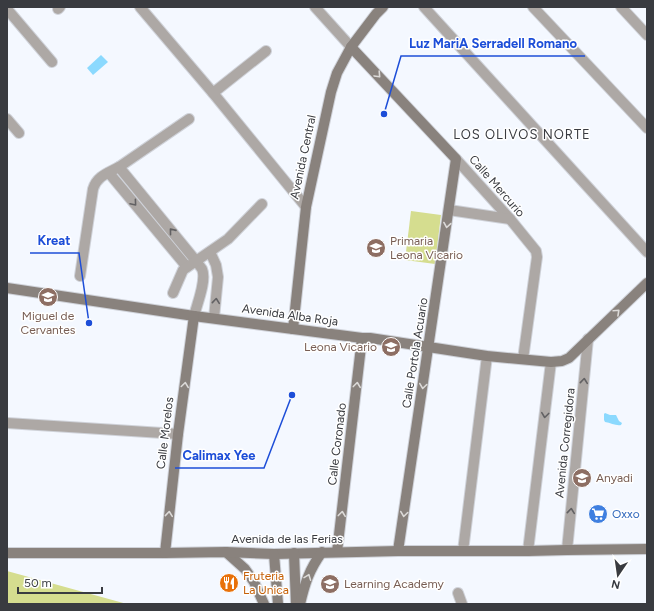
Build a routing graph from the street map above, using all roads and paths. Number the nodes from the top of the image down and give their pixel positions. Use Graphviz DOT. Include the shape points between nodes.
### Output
graph roads {
  1 [pos="140,7"];
  2 [pos="315,7"];
  3 [pos="383,7"];
  4 [pos="424,7"];
  5 [pos="533,7"];
  6 [pos="621,7"];
  7 [pos="7,9"];
  8 [pos="647,35"];
  9 [pos="351,46"];
  10 [pos="266,51"];
  11 [pos="52,62"];
  12 [pos="212,93"];
  13 [pos="7,119"];
  14 [pos="189,119"];
  15 [pos="647,128"];
  16 [pos="19,133"];
  17 [pos="456,159"];
  18 [pos="119,167"];
  19 [pos="109,173"];
  20 [pos="262,204"];
  21 [pos="306,207"];
  22 [pos="449,210"];
  23 [pos="510,219"];
  24 [pos="210,252"];
  25 [pos="647,252"];
  26 [pos="196,261"];
  27 [pos="187,267"];
  28 [pos="80,276"];
  29 [pos="647,283"];
  30 [pos="7,288"];
  31 [pos="173,293"];
  32 [pos="194,316"];
  33 [pos="214,318"];
  34 [pos="293,328"];
  35 [pos="362,338"];
  36 [pos="588,339"];
  37 [pos="429,347"];
  38 [pos="487,356"];
  39 [pos="523,359"];
  40 [pos="551,362"];
  41 [pos="7,423"];
  42 [pos="178,434"];
  43 [pos="647,549"];
  44 [pos="567,550"];
  45 [pos="398,551"];
  46 [pos="463,551"];
  47 [pos="528,551"];
  48 [pos="226,552"];
  49 [pos="322,552"];
  50 [pos="337,552"];
  51 [pos="7,553"];
  52 [pos="165,553"];
  53 [pos="294,553"];
  54 [pos="274,554"];
  55 [pos="458,593"];
  56 [pos="264,604"];
  57 [pos="278,604"];
  58 [pos="296,604"];
  59 [pos="300,604"];
  60 [pos="462,604"];
  1 -- 12 [label="street"];
  2 -- 9 [label="street, Calle Mercurio"];
  3 -- 9 [label="street, Avenida Central"];
  4 -- 25 [label="street"];
  5 -- 15 [label="street"];
  6 -- 8 [label="street"];
  7 -- 11 [label="street"];
  9 -- 17 [label="street, Calle Mercurio, one-way"];
  9 -- 21 [label="street, Avenida Central" via="330,92"];
  10 -- 12 [label="street"];
  12 -- 21 [label="street"];
  13 -- 16 [label="street"];
  14 -- 18 [label="street"];
  17 -- 22 [label="street, Calle Portola Acuario"];
  17 -- 23 [label="street, Calle Mercurio"];
  18 -- 19 [label="street"];
  26 -- 18 [label="street, one-way"];
  19 -- 27 [label="street, one-way"];
  19 -- 28 [label="street" via="98,179 93,188"];
  20 -- 24 [label="street" via="228,239"];
  21 -- 34 [label="street, Avenida Central"];
  22 -- 23 [label="street"];
  22 -- 37 [label="street, Calle Portola Acuario, one-way"];
  23 -- 39 [label="street, Calle Mercurio" via="536,251"];
  24 -- 26 [label="street"];
  33 -- 24 [label="street, one-way" via="218,277"];
  26 -- 27 [label="street"];
  26 -- 32 [label="street" via="202,270 203,283"];
  27 -- 31 [label="street" via="183,270"];
  36 -- 29 [label="street, one-way"];
  30 -- 32 [label="street, Avenida Alba Roja"];
  32 -- 33 [label="street, Avenida Alba Roja"];
  42 -- 32 [label="street, Calle Morelos, one-way"];
  33 -- 34 [label="street, Avenida Alba Roja"];
  34 -- 35 [label="street, Avenida Alba Roja"];
  35 -- 37 [label="street, Avenida Alba Roja"];
  50 -- 35 [label="street, Calle Coronado, one-way"];
  36 -- 40 [label="street, Avenida Alba Roja" via="569,358 562,362"];
  44 -- 36 [label="street, Avenida Corregidora, one-way"];
  37 -- 38 [label="street, Avenida Alba Roja"];
  37 -- 45 [label="street, Calle Portola Acuario, one-way"];
  38 -- 39 [label="street, Avenida Alba Roja"];
  38 -- 46 [label="street"];
  39 -- 40 [label="street, Avenida Alba Roja"];
  40 -- 47 [label="street, one-way"];
  41 -- 42 [label="street"];
  52 -- 42 [label="street, Calle Morelos, one-way"];
  43 -- 44 [label="street"];
  44 -- 47 [label="street, Avenida de las Ferias"];
  45 -- 46 [label="street, Avenida de las Ferias"];
  45 -- 50 [label="street, Avenida de las Ferias"];
  46 -- 47 [label="street, Avenida de las Ferias"];
  48 -- 52 [label="street, Avenida de las Ferias"];
  48 -- 54 [label="street, Avenida de las Ferias"];
  48 -- 56 [label="street" via="245,569"];
  49 -- 50 [label="street, Avenida de las Ferias"];
  49 -- 53 [label="street, Avenida de las Ferias"];
  59 -- 49 [label="street, one-way" via="308,575"];
  51 -- 52 [label="street, Avenida de las Ferias"];
  53 -- 54 [label="street, Avenida de las Ferias"];
  53 -- 58 [label="street"];
  54 -- 57 [label="street"];
  55 -- 60 [label="street"];
}
